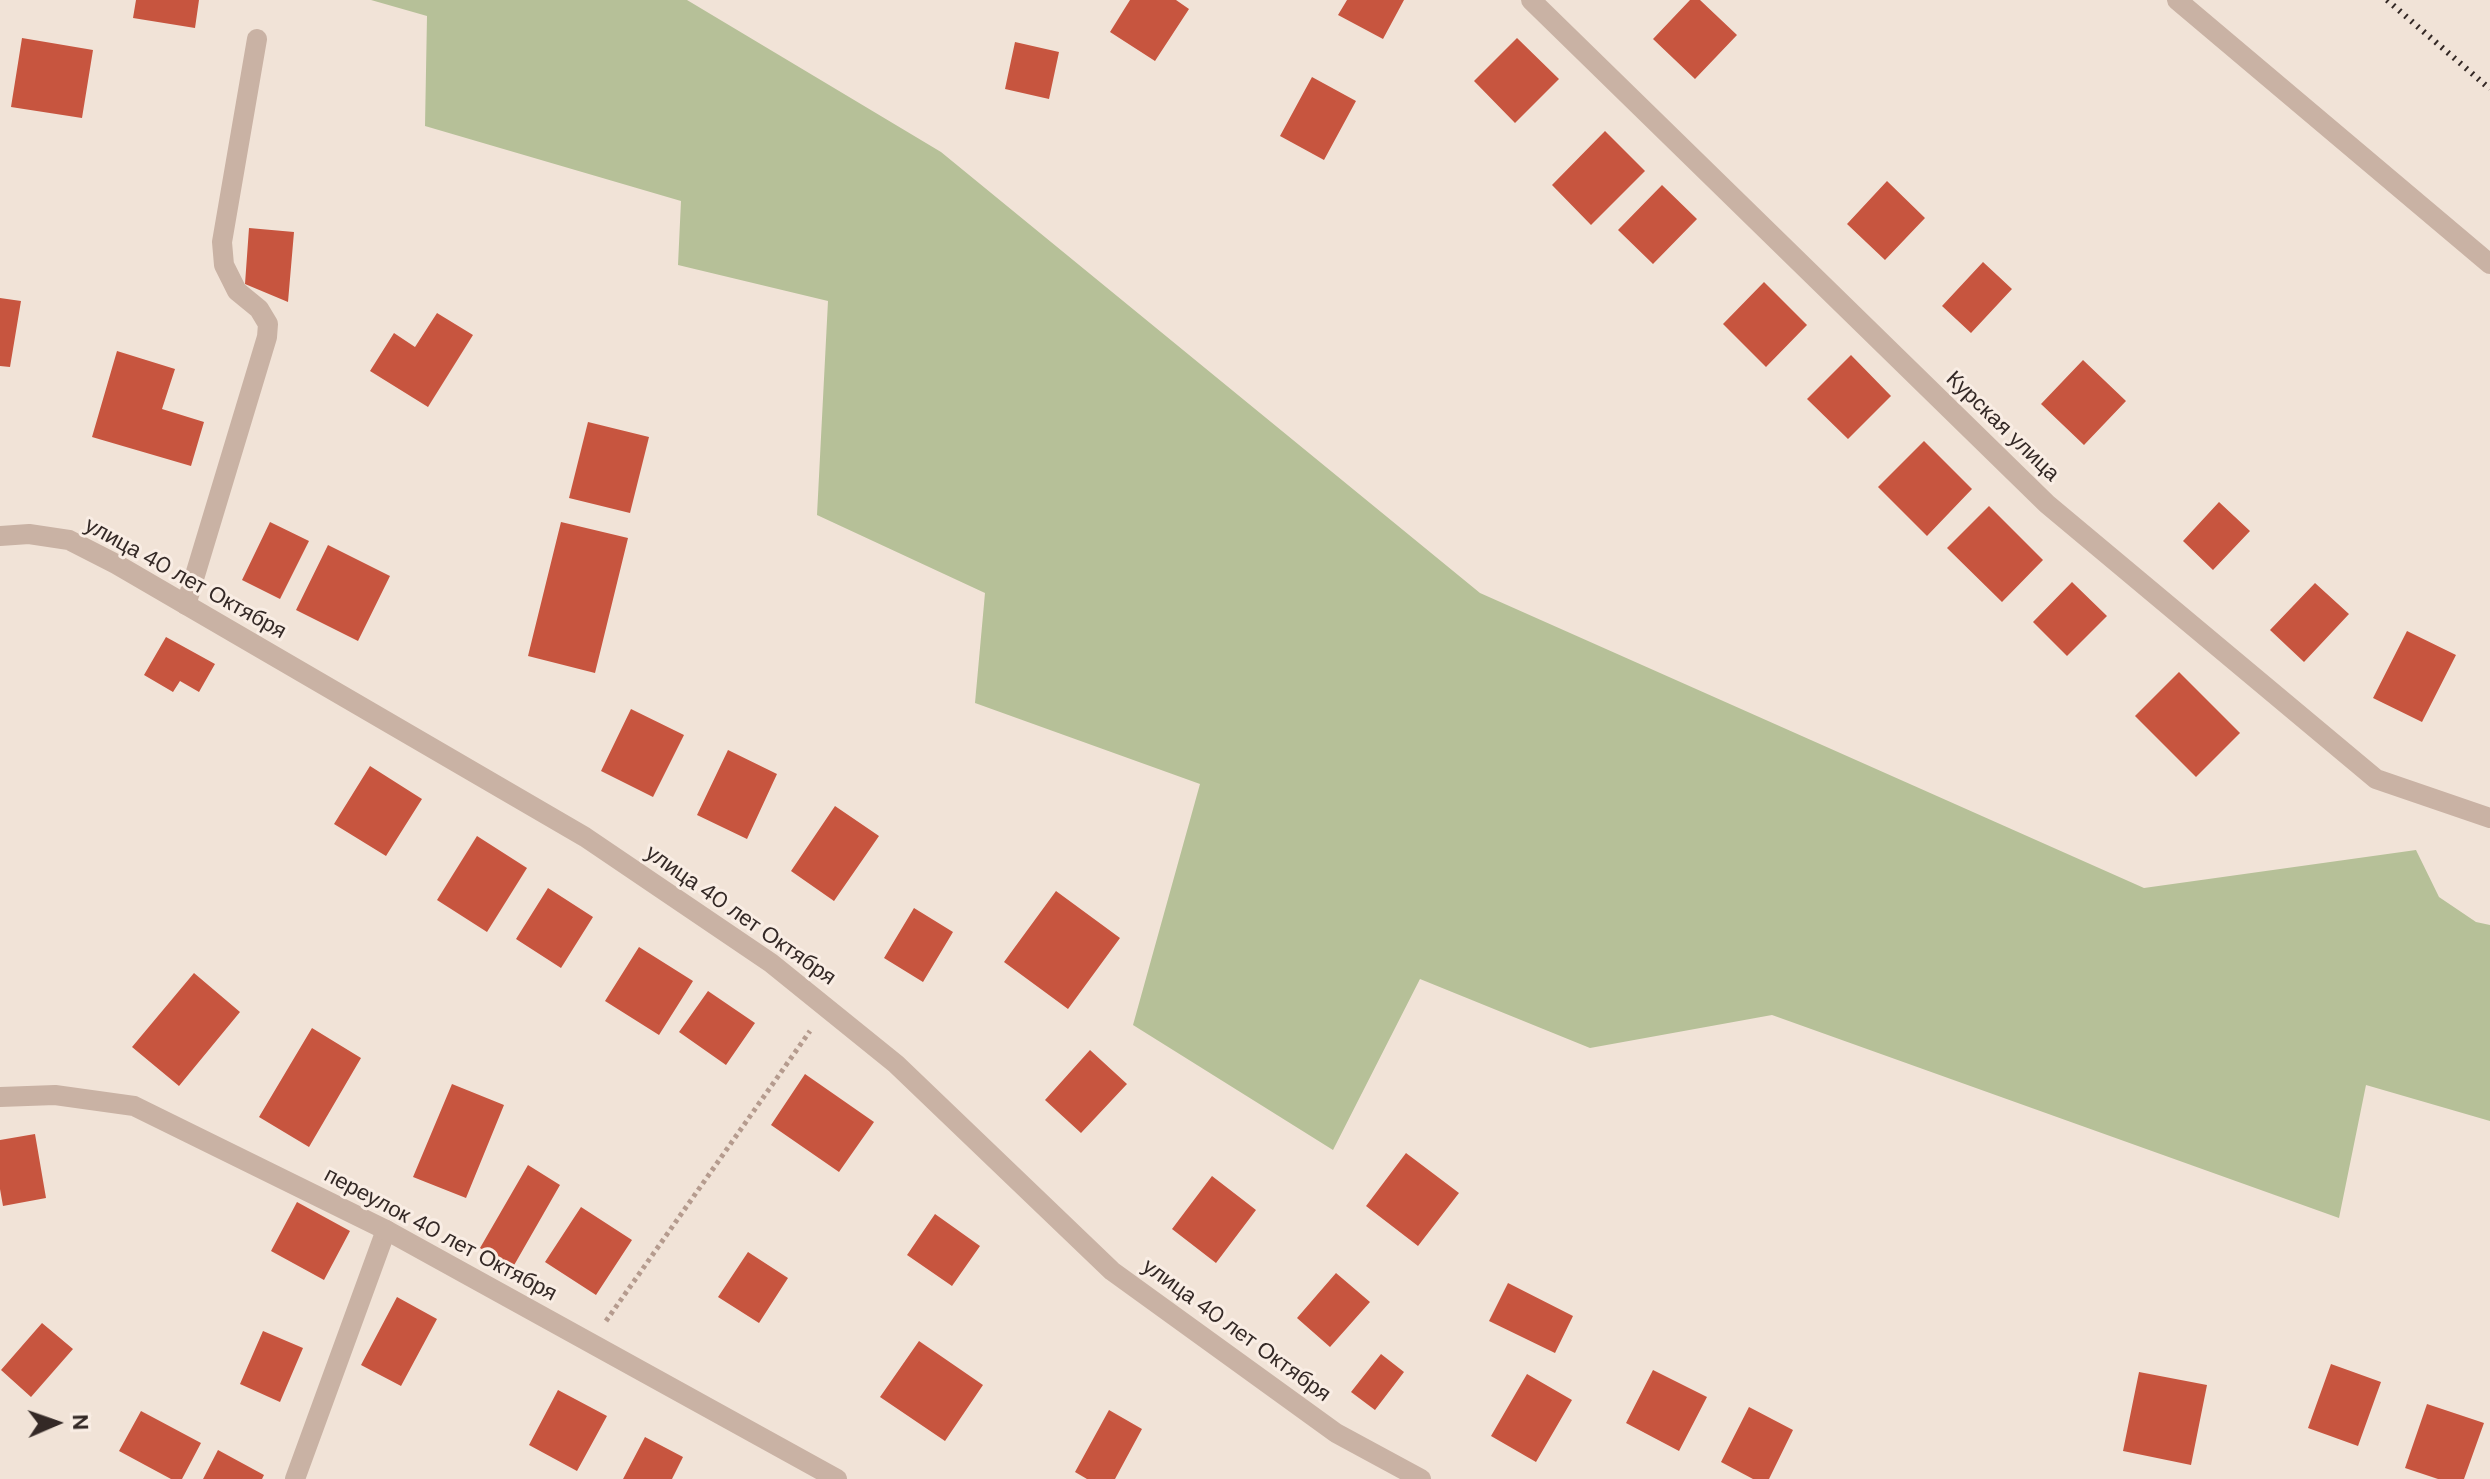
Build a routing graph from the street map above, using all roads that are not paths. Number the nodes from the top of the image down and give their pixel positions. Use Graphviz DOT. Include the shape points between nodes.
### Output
graph roads {
  1 [pos="1531,0"];
  2 [pos="2177,0"];
  3 [pos="257,39"];
  4 [pos="2490,264"];
  5 [pos="0,536"];
  6 [pos="186,605"];
  7 [pos="2490,818"];
  8 [pos="0,1097"];
  9 [pos="386,1230"];
  10 [pos="295,1479"];
  11 [pos="837,1479"];
  12 [pos="1421,1479"];
  1 -- 7 [label="street, Курская улица" via="2047,504 2376,779"];
  2 -- 4 [label="street"];
  3 -- 6 [label="street" via="222,242 224,265 237,291 268,324 267,337"];
  5 -- 6 [label="street, улица 40 лет Октября" via="69,540"];
  6 -- 12 [label="street, улица 40 лет Октября" via="585,837 771,963 896,1064 1112,1271 1336,1433"];
  8 -- 9 [label="street, переулок 40 лет Октября" via="55,1095 134,1106"];
  9 -- 10 [label="street"];
  9 -- 11 [label="street, переулок 40 лет Октября"];
}
